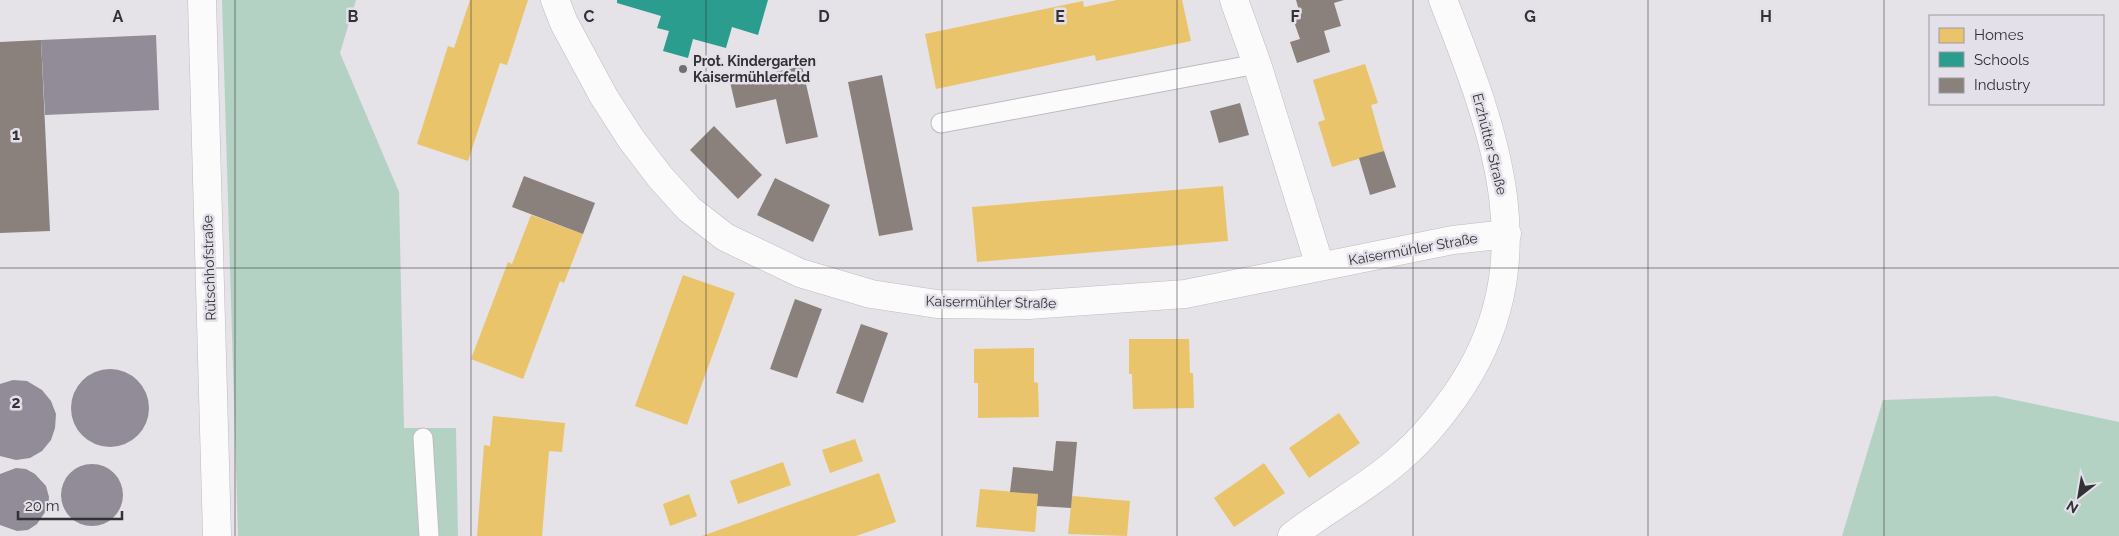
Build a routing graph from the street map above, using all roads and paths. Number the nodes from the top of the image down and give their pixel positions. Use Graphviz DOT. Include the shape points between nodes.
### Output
graph roads {
  1 [pos="202,0"];
  2 [pos="554,0"];
  3 [pos="1234,0"];
  4 [pos="1443,0"];
  5 [pos="1257,64"];
  6 [pos="941,123"];
  7 [pos="1507,234"];
  8 [pos="1320,266"];
  9 [pos="423,438"];
  10 [pos="217,536"];
  11 [pos="429,536"];
  12 [pos="1292,536"];
  1 -- 10 [label="street, Rütschhofstraße"];
  2 -- 8 [label="street, Kaisermühler Straße" via="604,97 660,177 689,209 725,237 800,273 872,294 937,304 1029,305 1185,294"];
  3 -- 5 [label="street"];
  4 -- 7 [label="street, Erzhütter Straße" via="1495,152"];
  5 -- 6 [label="lane"];
  5 -- 8 [label="street"];
  7 -- 8 [label="street, Kaisermühler Straße" via="1453,240"];
  7 -- 12 [label="street, Erzhütter Straße" via="1504,284 1489,336 1449,404 1405,454"];
  9 -- 11 [label="lane"];
}
